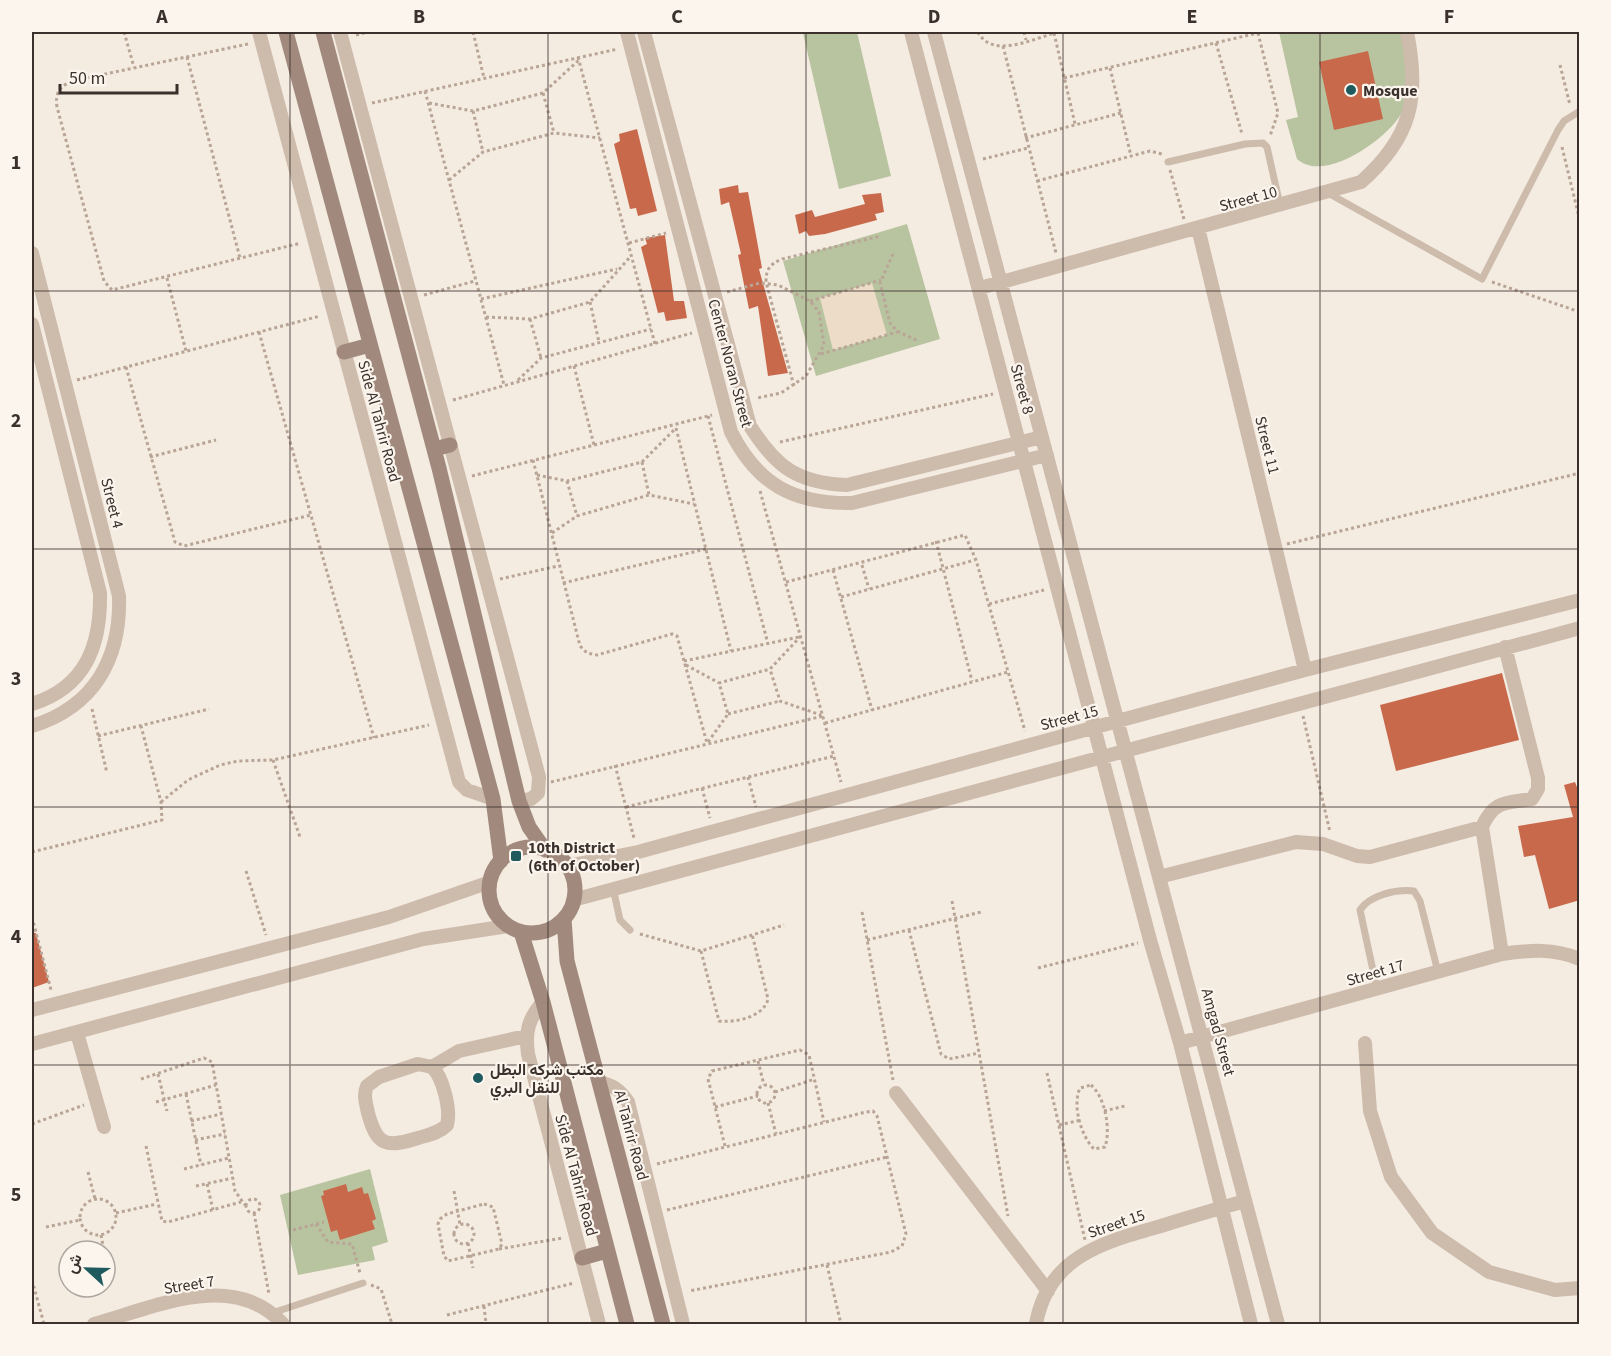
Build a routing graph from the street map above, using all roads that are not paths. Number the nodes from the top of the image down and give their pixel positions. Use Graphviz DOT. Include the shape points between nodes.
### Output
graph roads {
  1 [pos="286,32"];
  2 [pos="322,32"];
  3 [pos="340,32"];
  4 [pos="627,32"];
  5 [pos="644,32"];
  6 [pos="911,32"];
  7 [pos="934,32"];
  8 [pos="1407,32"];
  9 [pos="260,36"];
  10 [pos="1576,113"];
  11 [pos="1168,162"];
  12 [pos="1328,193"];
  13 [pos="1281,206"];
  14 [pos="1193,230"];
  15 [pos="32,253"];
  16 [pos="1002,282"];
  17 [pos="980,288"];
  18 [pos="32,324"];
  19 [pos="370,345"];
  20 [pos="344,352"];
  21 [pos="1042,437"];
  22 [pos="1020,443"];
  23 [pos="450,445"];
  24 [pos="434,449"];
  25 [pos="1047,454"];
  26 [pos="1025,460"];
  27 [pos="1580,600"];
  28 [pos="1580,628"];
  29 [pos="1505,647"];
  30 [pos="1305,670"];
  31 [pos="32,704"];
  32 [pos="1117,721"];
  33 [pos="32,726"];
  34 [pos="1095,727"];
  35 [pos="1125,750"];
  36 [pos="1102,756"];
  37 [pos="493,799"];
  38 [pos="519,801"];
  39 [pos="1482,827"];
  40 [pos="545,850"];
  41 [pos="501,861"];
  42 [pos="567,866"];
  43 [pos="1159,877"];
  44 [pos="490,882"];
  45 [pos="613,888"];
  46 [pos="573,900"];
  47 [pos="564,919"];
  48 [pos="515,929"];
  49 [pos="630,930"];
  50 [pos="1502,954"];
  51 [pos="1580,959"];
  52 [pos="1438,972"];
  53 [pos="1377,989"];
  54 [pos="543,1002"];
  55 [pos="32,1010"];
  56 [pos="76,1033"];
  57 [pos="526,1036"];
  58 [pos="1203,1037"];
  59 [pos="1180,1043"];
  60 [pos="1365,1043"];
  61 [pos="32,1044"];
  62 [pos="432,1066"];
  63 [pos="599,1082"];
  64 [pos="896,1093"];
  65 [pos="104,1127"];
  66 [pos="1245,1201"];
  67 [pos="1222,1208"];
  68 [pos="607,1251"];
  69 [pos="582,1258"];
  70 [pos="363,1283"];
  71 [pos="1580,1288"];
  72 [pos="1048,1291"];
  73 [pos="272,1313"];
  74 [pos="94,1324"];
  75 [pos="283,1324"];
  76 [pos="599,1324"];
  77 [pos="627,1324"];
  78 [pos="663,1324"];
  79 [pos="683,1324"];
  80 [pos="1036,1324"];
  81 [pos="1251,1324"];
  82 [pos="1278,1324"];
  1 -- 19 [label="street"];
  2 -- 24 [label="street"];
  3 -- 23 [label="street"];
  4 -- 26 [label="street, Center Noran Street" via="725,412 731,432 754,468 775,486 799,498 825,504 852,503"];
  5 -- 22 [label="street, Center Noran Street" via="750,426 780,465 823,484 847,485"];
  6 -- 17 [label="street, Street 8"];
  7 -- 16 [label="street, Street 8"];
  8 -- 12 [label="street, Street 10" via="1414,79 1410,113 1399,140 1361,182"];
  9 -- 20 [label="street, Side Al Tahrir Road"];
  10 -- 12 [label="lane" via="1558,130 1482,279"];
  11 -- 13 [label="lane" via="1263,143"];
  12 -- 13 [label="street, Street 10"];
  13 -- 14 [label="street, Street 10"];
  14 -- 16 [label="street, Street 10"];
  14 -- 30 [label="street, Street 11"];
  15 -- 33 [label="street, Street 4" via="119,596 120,622 115,648 88,692 55,717"];
  16 -- 17 [label="street, Street 10"];
  16 -- 21 [label="street, Street 8"];
  17 -- 22 [label="street, Street 8"];
  18 -- 31 [label="street" via="100,593 101,625 91,655 73,680 48,699"];
  19 -- 20 [label="street"];
  19 -- 37 [label="street"];
  20 -- 37 [label="street, Side Al Tahrir Road" via="459,782 467,790"];
  21 -- 22 [label="street, Center Noran Street"];
  21 -- 25 [label="street, Street 8"];
  22 -- 26 [label="street, Street 8"];
  23 -- 24 [label="street"];
  23 -- 38 [label="street" via="540,784 531,799"];
  24 -- 38 [label="street"];
  25 -- 26 [label="street, Center Noran Street"];
  25 -- 32 [label="street, Street 8"];
  26 -- 34 [label="street, Street 8"];
  27 -- 30 [label="street, Street 15"];
  28 -- 29 [label="street"];
  29 -- 35 [label="street"];
  29 -- 39 [label="street" via="1538,789 1532,798 1497,805"];
  30 -- 32 [label="street, Street 15"];
  32 -- 34 [label="street, Street 15"];
  32 -- 35 [label="street, Street 8"];
  34 -- 36 [label="street, Street 8"];
  34 -- 42 [label="street, Street 15" via="638,852"];
  35 -- 36 [label="street"];
  35 -- 43 [label="street, Amgad Street"];
  36 -- 45 [label="street"];
  36 -- 59 [label="street"];
  37 -- 41 [label="street"];
  38 -- 40 [label="street"];
  39 -- 43 [label="street" via="1370,857 1296,842"];
  39 -- 50 [label="street"];
  40 -- 41 [label="street" via="518,850"];
  40 -- 42 [label="street"];
  41 -- 44 [label="street"];
  42 -- 46 [label="street" via="574,882"];
  43 -- 58 [label="street, Amgad Street"];
  44 -- 48 [label="street" via="492,907"];
  44 -- 55 [label="street" via="398,914"];
  45 -- 46 [label="street"];
  45 -- 49 [label="lane" via="620,920"];
  46 -- 47 [label="street"];
  47 -- 48 [label="street" via="544,931"];
  47 -- 63 [label="street, Al Tahrir Road" via="567,961"];
  48 -- 54 [label="street"];
  48 -- 56 [label="street" via="423,939"];
  50 -- 51 [label="street, Street 17" via="1530,950 1561,952"];
  50 -- 52 [label="street, Street 17"];
  52 -- 53 [label="street, Street 17"];
  52 -- 53 [label="lane" via="1420,901 1414,891 1402,890 1366,901 1360,910"];
  53 -- 58 [label="street, Street 17"];
  54 -- 57 [label="street" via="528,1023"];
  54 -- 68 [label="street"];
  56 -- 61 [label="street"];
  56 -- 65 [label="street"];
  57 -- 62 [label="street" via="459,1051"];
  57 -- 69 [label="street, Side Al Tahrir Road"];
  58 -- 59 [label="street, Street 17"];
  58 -- 66 [label="street, Amgad Street"];
  59 -- 67 [label="street"];
  60 -- 71 [label="street" via="1370,1111 1391,1177 1432,1233 1489,1272 1555,1290"];
  62 -- 62 [label="street" via="418,1064 379,1077 367,1086 365,1101 372,1129 380,1140 399,1144 438,1132 447,1125 439,1076"];
  63 -- 78 [label="street, Al Tahrir Road"];
  63 -- 79 [label="street" via="611,1085 628,1102"];
  64 -- 72 [label="street"];
  66 -- 67 [label="street, Street 15"];
  66 -- 82 [label="street, Amgad Street"];
  67 -- 72 [label="street, Street 15" via="1087,1250 1065,1268"];
  67 -- 81 [label="street"];
  68 -- 69 [label="street"];
  68 -- 77 [label="street"];
  69 -- 76 [label="street, Side Al Tahrir Road"];
  70 -- 73 [label="lane"];
  72 -- 80 [label="street, Street 15"];
  73 -- 74 [label="street, Street 7" via="248,1300 218,1294 187,1298"];
  73 -- 75 [label="street, Street 7"];
}
